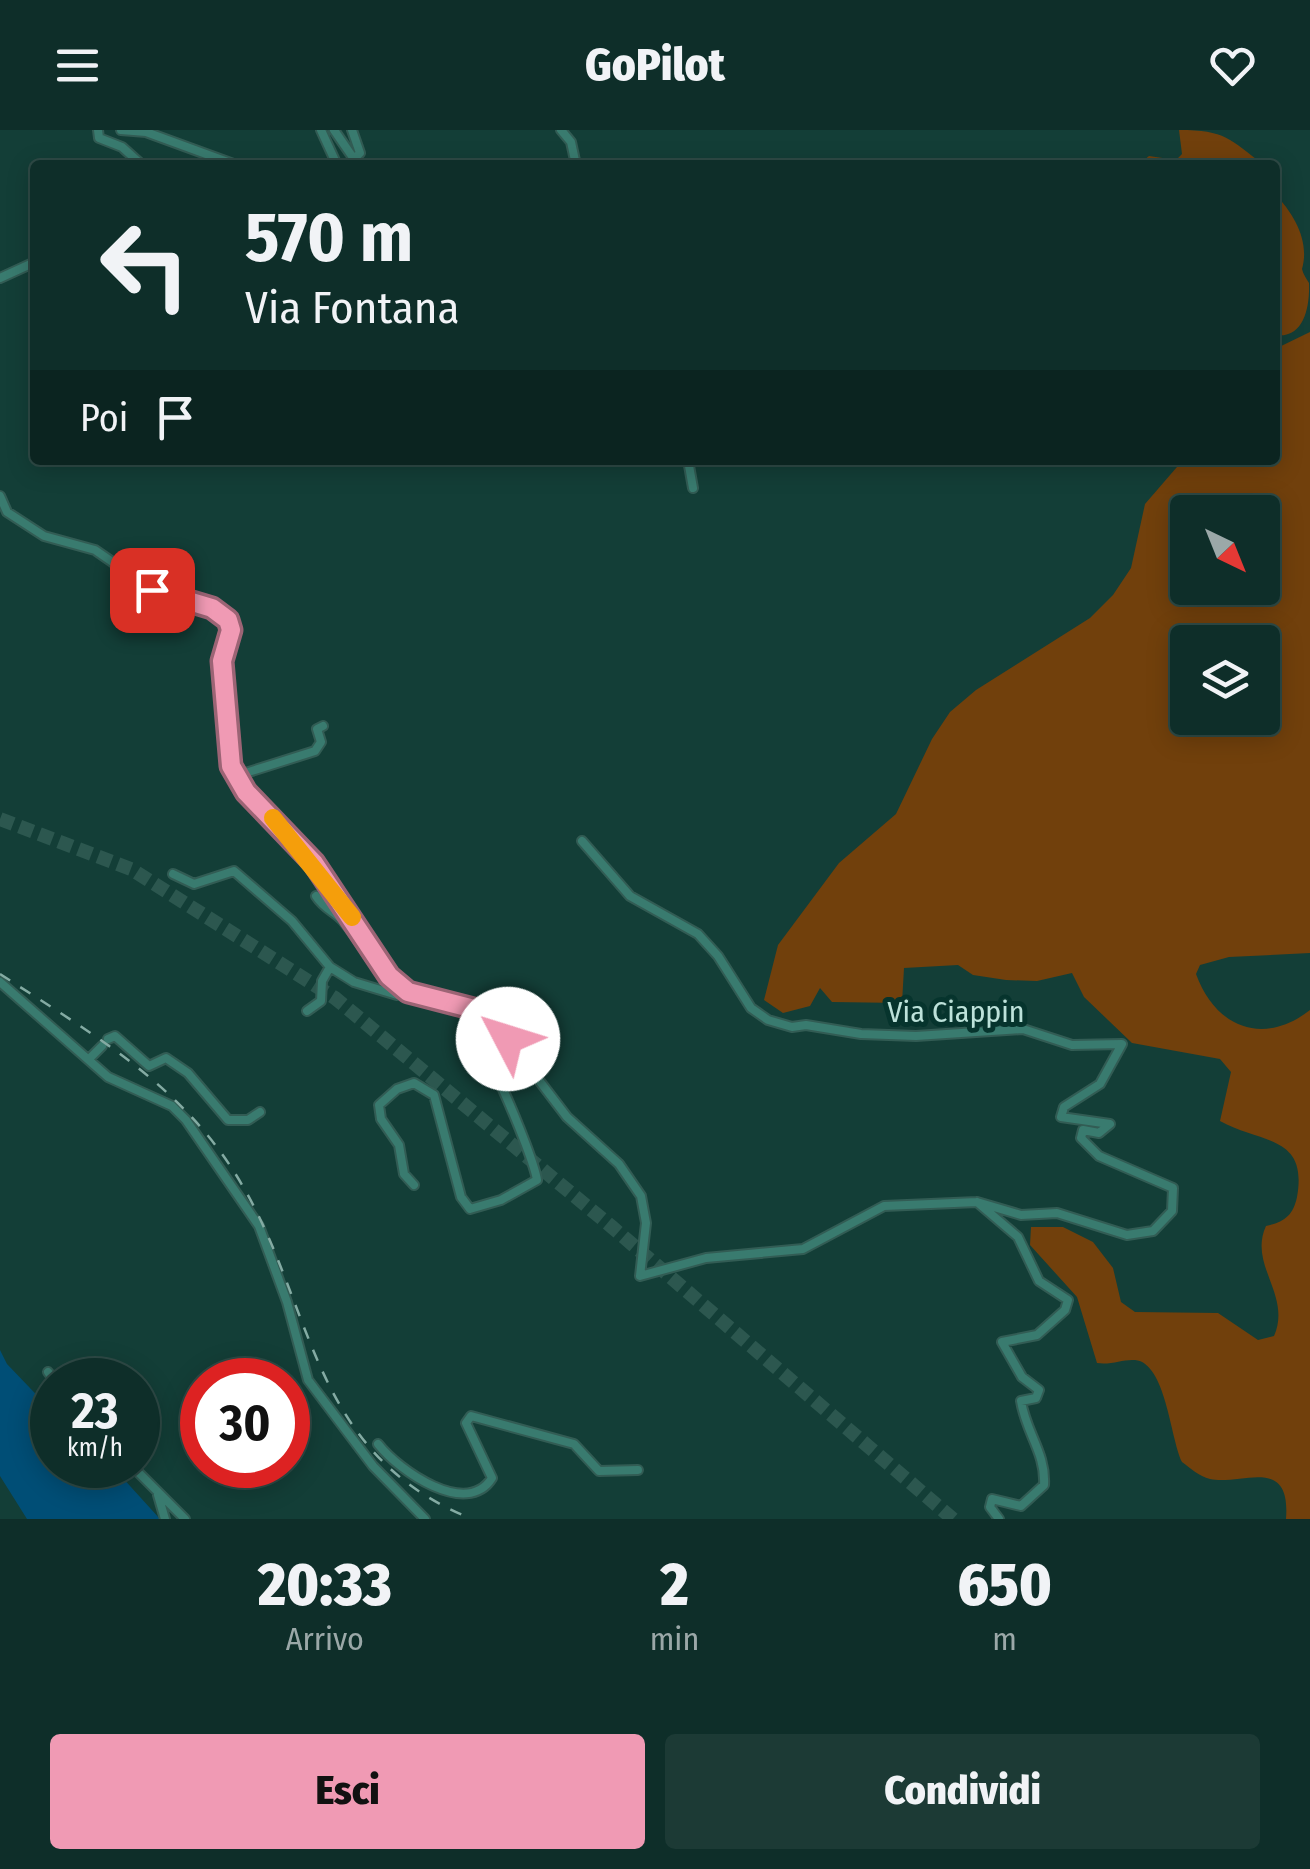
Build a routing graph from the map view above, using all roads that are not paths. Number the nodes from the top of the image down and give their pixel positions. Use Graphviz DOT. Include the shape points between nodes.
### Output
graph roads {
  1 [pos="98,130"];
  2 [pos="121,130"];
  3 [pos="320,130"];
  4 [pos="334,130"];
  5 [pos="352,130"];
  6 [pos="562,130"];
  7 [pos="136,160"];
  8 [pos="222,160"];
  9 [pos="335,160"];
  10 [pos="356,160"];
  11 [pos="358,160"];
  12 [pos="575,160"];
  13 [pos="30,264"];
  14 [pos="0,278"];
  15 [pos="689,465"];
  16 [pos="693,488"];
  17 [pos="0,496"];
  18 [pos="323,726"];
  19 [pos="236,776"];
  20 [pos="582,841"];
  21 [pos="173,874"];
  22 [pos="316,896"];
  23 [pos="330,967"];
  24 [pos="0,982"];
  25 [pos="402,992"];
  26 [pos="424,996"];
  27 [pos="307,1011"];
  28 [pos="91,1057"];
  29 [pos="260,1112"];
  30 [pos="414,1185"];
  31 [pos="978,1202"];
  32 [pos="378,1444"];
  33 [pos="638,1470"];
  34 [pos="410,1473"];
  35 [pos="152,1488"];
  36 [pos="396,1490"];
  37 [pos="156,1492"];
  38 [pos="165,1516"];
  39 [pos="181,1517"];
  40 [pos="425,1519"];
  41 [pos="999,1519"];
  1 -- 7 [label="street" via="99,138"];
  2 -- 8 [label="street" via="146,132"];
  3 -- 9 [label="street"];
  4 -- 10 [label="street"];
  5 -- 11 [label="street"];
  6 -- 12 [label="street"];
  13 -- 14 [label="street"];
  15 -- 16 [label="street"];
  17 -- 19 [label="street" via="8,512 44,536 96,550 160,595 224,614 231,630 222,661 228,747"];
  18 -- 19 [label="street" via="315,751"];
  19 -- 25 [label="street" via="314,863"];
  20 -- 31 [label="street, Via Ciappin" via="630,896 698,934 751,1008 768,1020 792,1028 916,1036 1023,1028 1072,1045 1122,1044 1107,1076 1064,1106 1061,1118 1110,1124 1099,1133 1084,1130 1081,1138 1099,1156 1173,1188 1164,1222 1153,1231 1114,1234 1057,1213 1021,1215"];
  21 -- 23 [label="street" via="194,884 234,871 292,921"];
  22 -- 25 [label="street" via="341,918 368,962"];
  23 -- 25 [label="street" via="354,982"];
  23 -- 27 [label="street" via="321,1001"];
  24 -- 28 [label="street"];
  25 -- 26 [label="street"];
  26 -- 30 [label="street" via="455,1006 471,1020 537,1176 533,1185 470,1209 434,1096 414,1083 379,1105"];
  26 -- 31 [label="street, Via Ciappin" via="493,1020 577,1129 619,1164 646,1208 640,1276 706,1258 803,1249 884,1206"];
  28 -- 29 [label="street" via="115,1036 149,1066 166,1058 188,1074 228,1120"];
  28 -- 36 [label="street" via="126,1088 172,1106 191,1128 258,1226 308,1380"];
  31 -- 41 [label="street" via="1018,1237 1039,1281 1068,1300 1066,1310 1037,1335 1002,1342 1022,1377 1039,1390 1036,1398 1021,1401 1045,1470 1044,1485 1021,1506 992,1499"];
  32 -- 34 [label="street"];
  33 -- 34 [label="street" via="600,1472 574,1444 472,1416 466,1423 492,1476 486,1487 460,1494"];
  34 -- 36 [label="street"];
  35 -- 37 [label="street"];
  36 -- 40 [label="street"];
  37 -- 38 [label="street"];
  37 -- 39 [label="street"];
}
